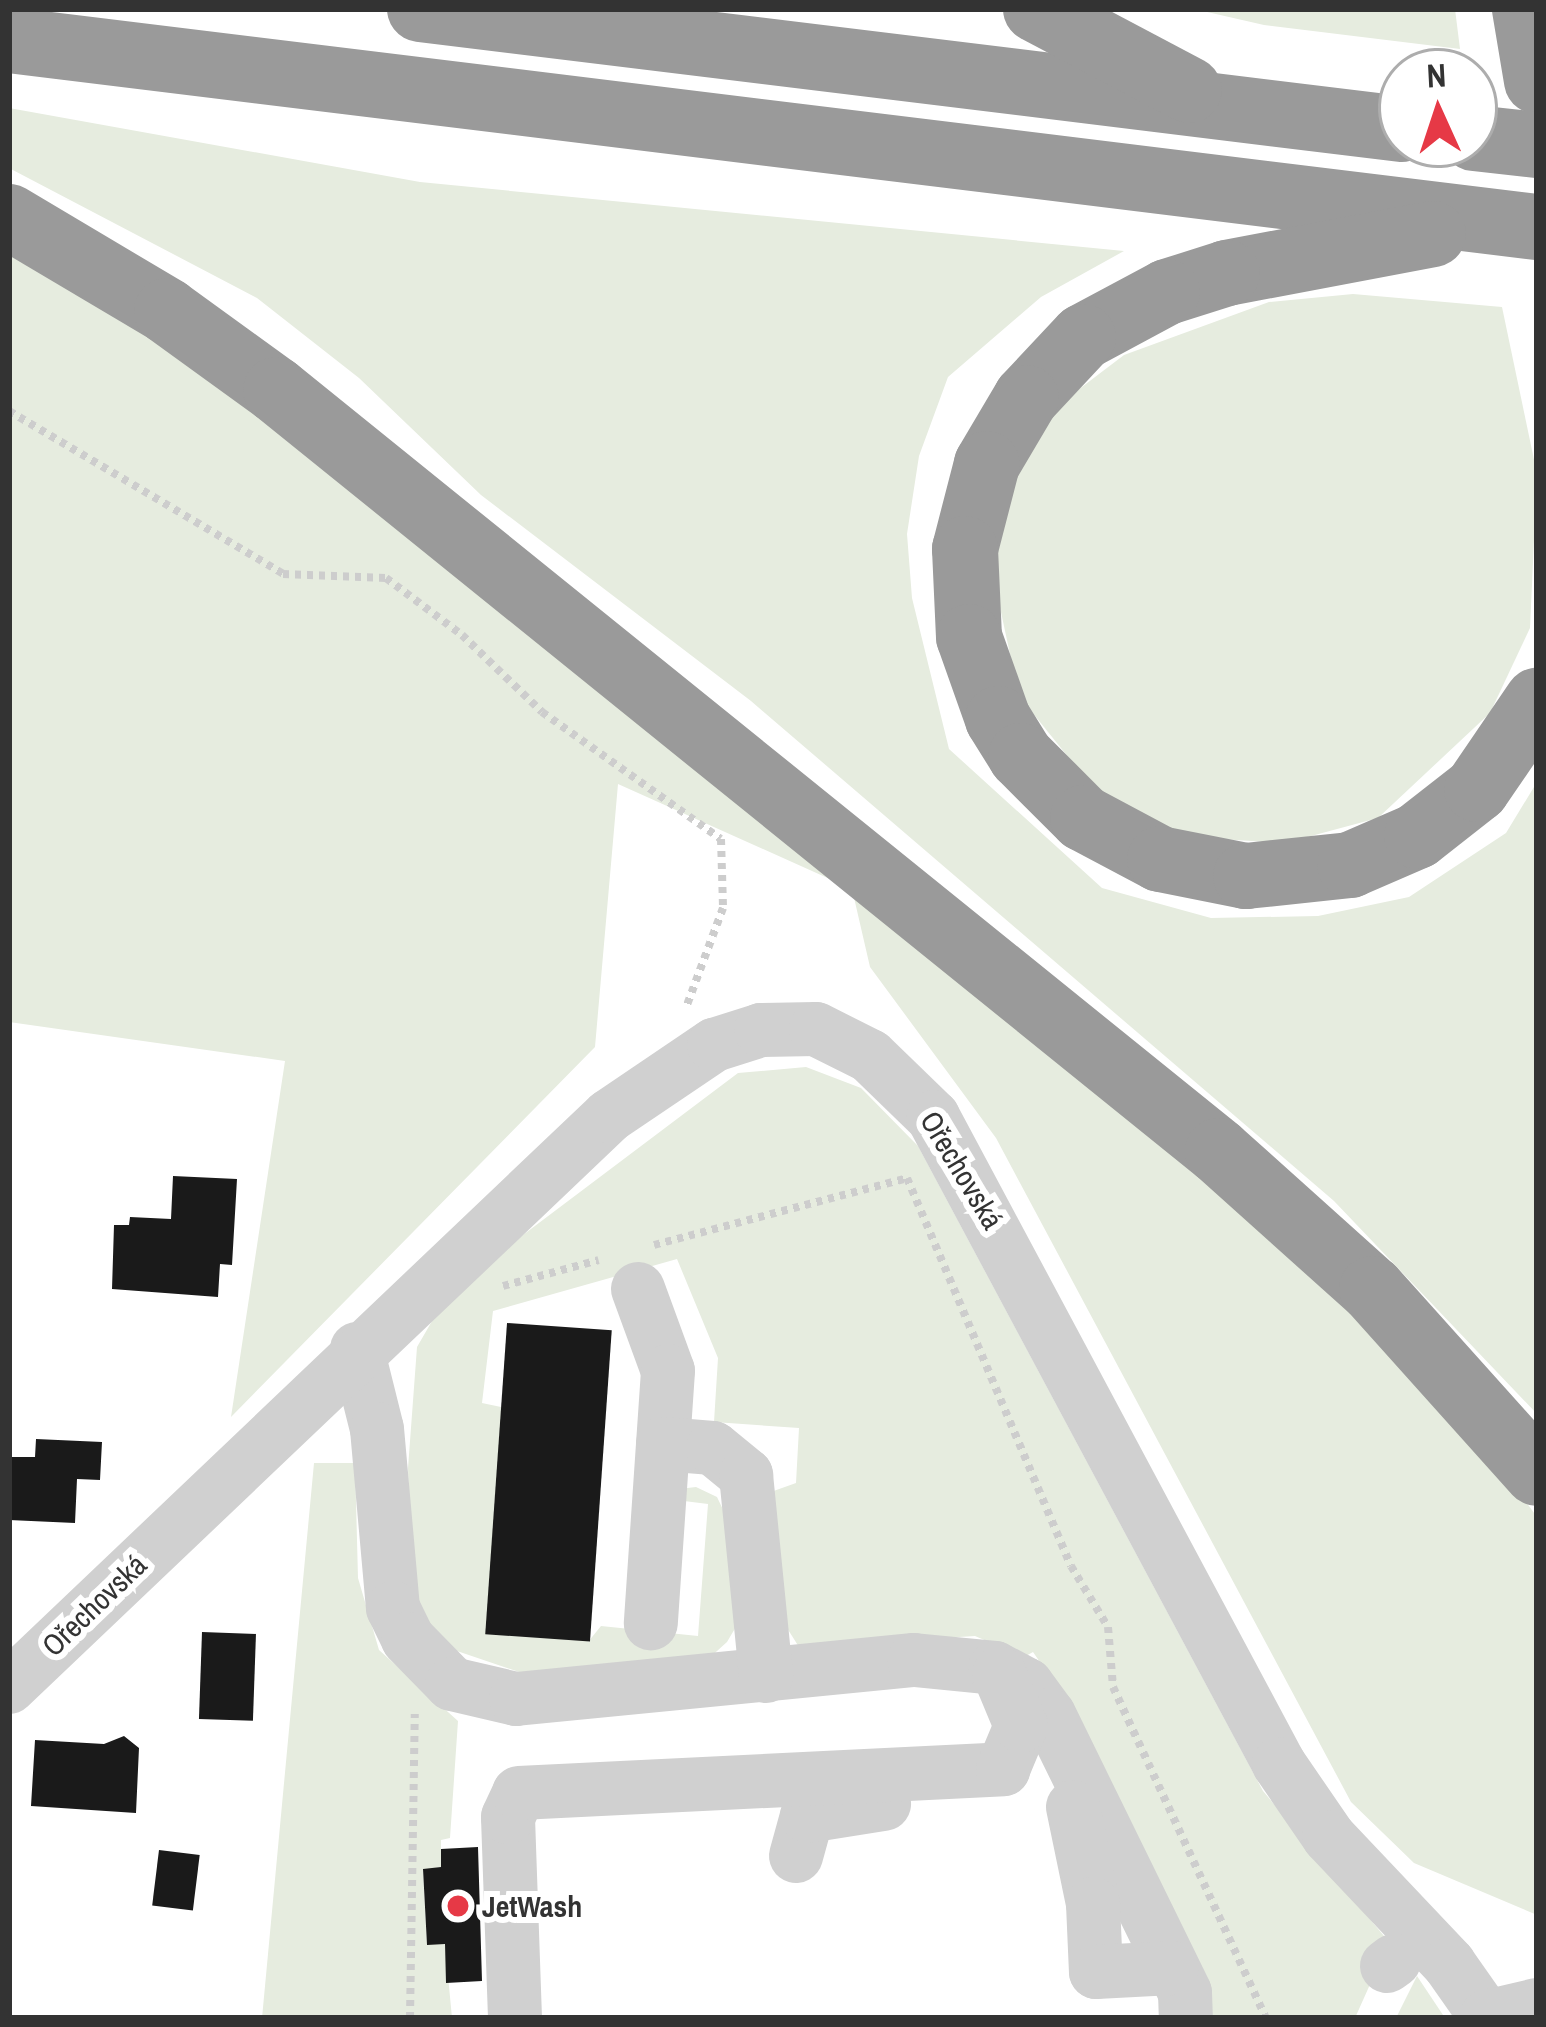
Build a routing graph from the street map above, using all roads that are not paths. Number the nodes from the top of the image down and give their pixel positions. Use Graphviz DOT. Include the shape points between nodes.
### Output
graph roads {
  1 [pos="420,9"];
  2 [pos="1036,9"];
  3 [pos="1525,9"];
  4 [pos="9,40"];
  5 [pos="1537,81"];
  6 [pos="1224,108"];
  7 [pos="1378,126"];
  8 [pos="1498,141"];
  9 [pos="1537,145"];
  10 [pos="9,217"];
  11 [pos="1516,224"];
  12 [pos="1537,701"];
  13 [pos="638,1289"];
  14 [pos="357,1349"];
  15 [pos="663,1444"];
  16 [pos="1537,1472"];
  17 [pos="651,1623"];
  18 [pos="995,1668"];
  19 [pos="766,1676"];
  20 [pos="9,1687"];
  21 [pos="1003,1769"];
  22 [pos="796,1856"];
  23 [pos="1179,1993"];
  24 [pos="1537,2005"];
  25 [pos="515,2018"];
  26 [pos="1486,2018"];
  1 -- 6 [label="highway"];
  2 -- 6 [label="highway"];
  3 -- 5 [label="highway"];
  4 -- 11 [label="highway"];
  6 -- 7 [label="highway"];
  8 -- 9 [label="highway"];
  10 -- 16 [label="highway" via="167,311 276,390 1218,1151 1372,1288"];
  11 -- 12 [label="highway" via="1227,273 1166,292 1083,337 1026,398 987,464 969,527 964,593 974,658 998,719 1050,789 1120,842 1202,871 1316,872 1417,836 1477,790"];
  13 -- 15 [label="street" via="668,1371"];
  14 -- 19 [label="street" via="377,1429 393,1608 408,1639 452,1684 516,1700"];
  14 -- 20 [label="street, Ořechovská"];
  14 -- 26 [label="street, Ořechovská" via="609,1116 714,1045 780,1028 830,1033 906,1083 933,1117 1279,1764 1329,1837 1449,1964"];
  15 -- 17 [label="street"];
  15 -- 19 [label="street" via="712,1448 746,1475"];
  18 -- 19 [label="street" via="943,1659"];
  18 -- 21 [label="street" via="1021,1726"];
  18 -- 23 [label="street" via="1027,1685 1057,1730"];
  21 -- 22 [label="street" via="956,1798 818,1810 801,1824"];
  21 -- 25 [label="street" via="519,1793 508,1817"];
  24 -- 26 [label="street, Ořechovská"];
}
